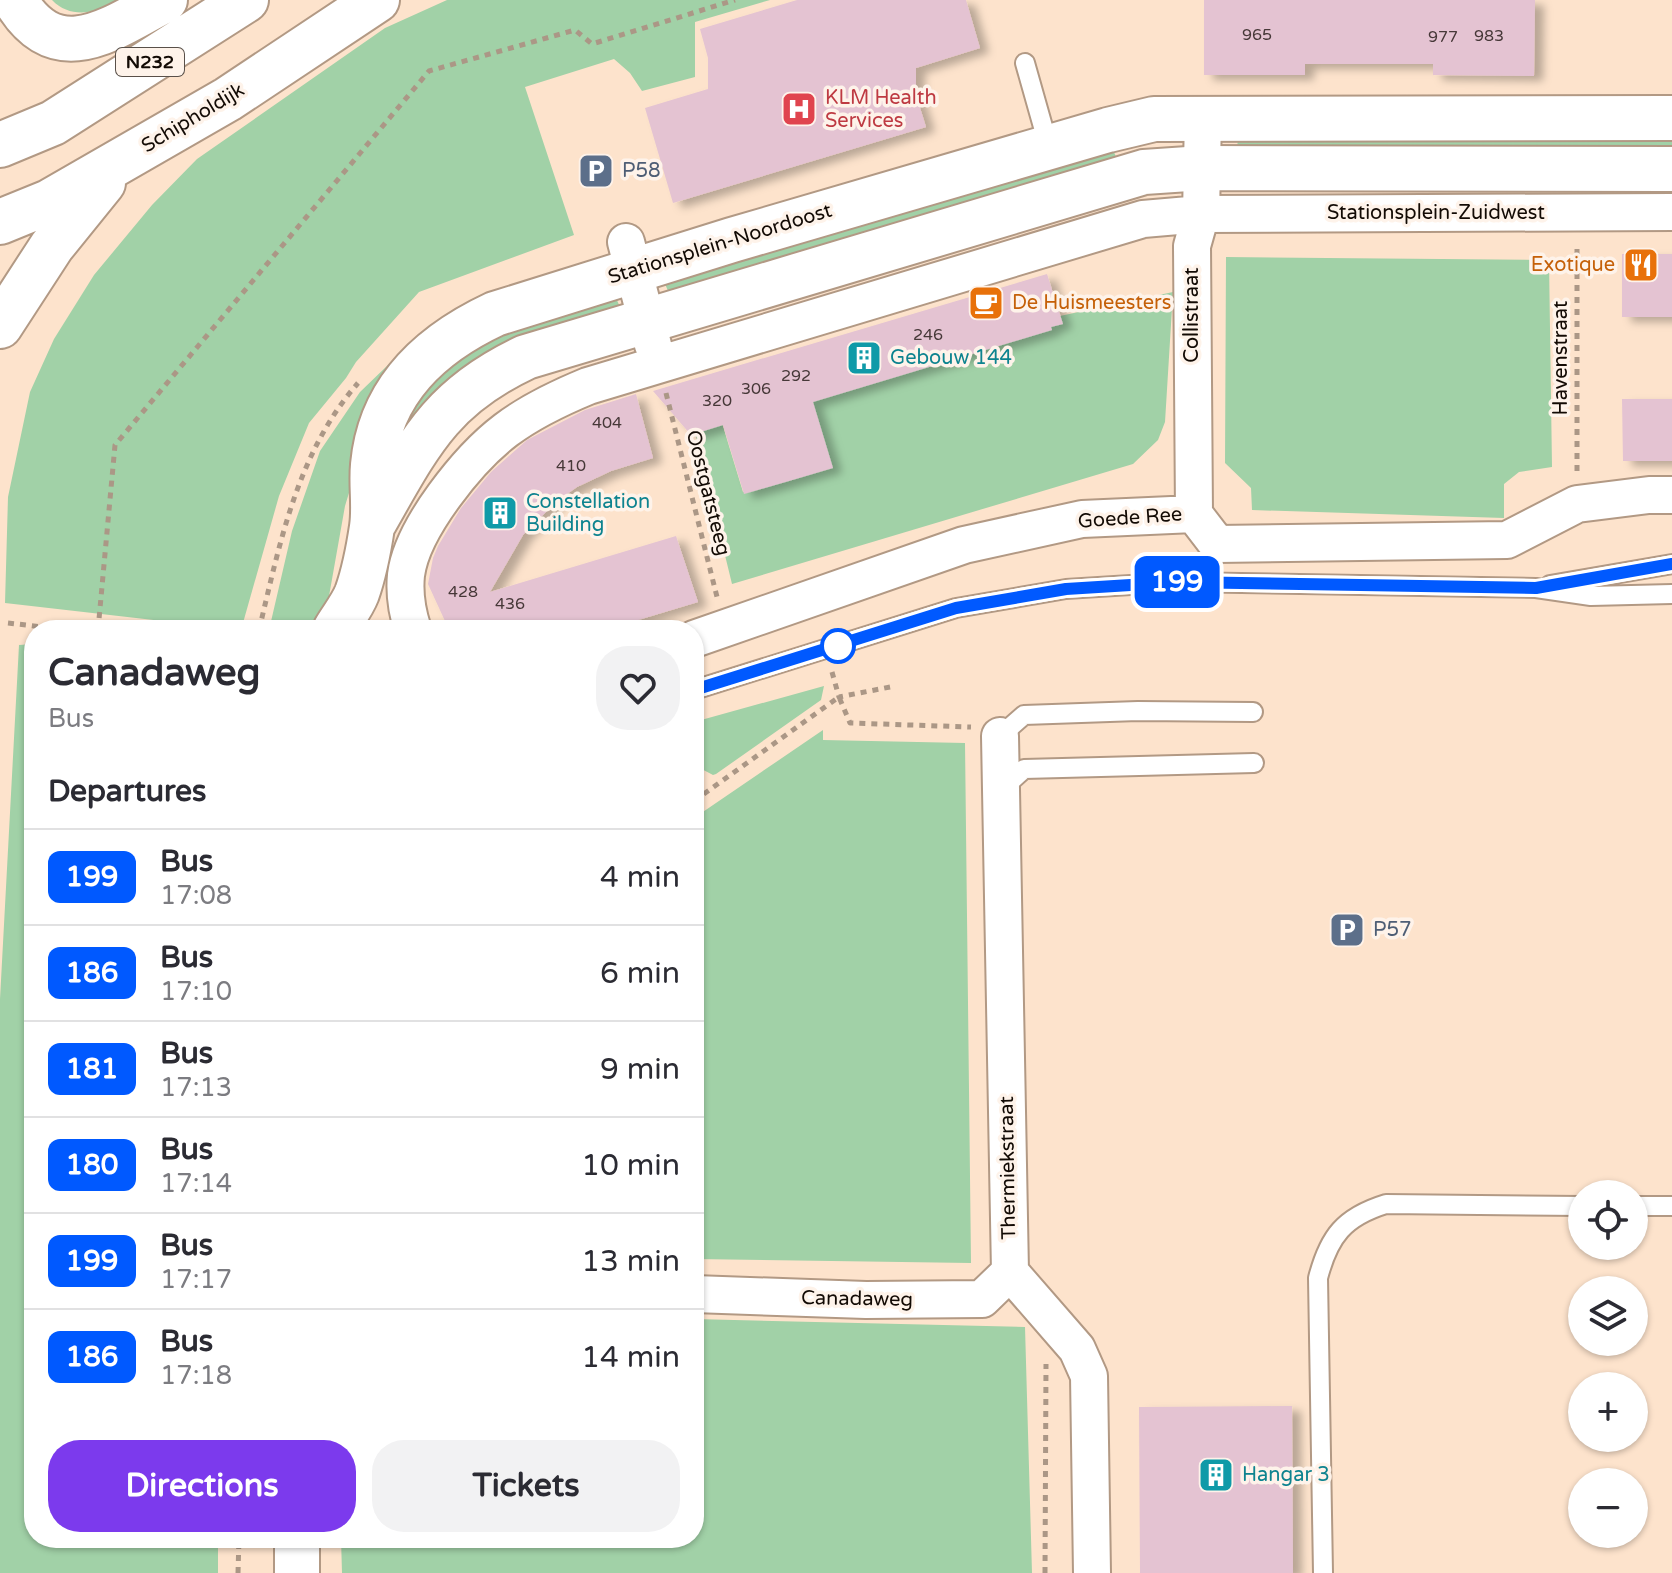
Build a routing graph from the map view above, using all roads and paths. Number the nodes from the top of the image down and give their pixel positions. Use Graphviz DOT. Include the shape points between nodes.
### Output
graph roads {
  1 [pos="15,0"];
  2 [pos="165,0"];
  3 [pos="246,0"];
  4 [pos="377,0"];
  5 [pos="735,0"];
  6 [pos="1025,63"];
  7 [pos="1203,117"];
  8 [pos="1672,118"];
  9 [pos="53,123"];
  10 [pos="0,145"];
  11 [pos="1049,148"];
  12 [pos="123,160"];
  13 [pos="1203,168"];
  14 [pos="1672,169"];
  15 [pos="0,173"];
  16 [pos="1578,212"];
  17 [pos="1672,212"];
  18 [pos="1201,214"];
  19 [pos="0,222"];
  20 [pos="630,256"];
  21 [pos="646,319"];
  22 [pos="0,326"];
  23 [pos="659,365"];
  24 [pos="1672,495"];
  25 [pos="1577,504"];
  26 [pos="1194,514"];
  27 [pos="372,526"];
  28 [pos="1672,564"];
  29 [pos="1536,588"];
  30 [pos="1672,594"];
  31 [pos="351,618"];
  32 [pos="99,620"];
  33 [pos="411,620"];
  34 [pos="8,623"];
  35 [pos="24,625"];
  36 [pos="709,634"];
  37 [pos="704,687"];
  38 [pos="1253,712"];
  39 [pos="988,732"];
  40 [pos="1254,763"];
  41 [pos="1001,790"];
  42 [pos="704,794"];
  43 [pos="1568,1206"];
  44 [pos="1648,1206"];
  45 [pos="1672,1206"];
  46 [pos="1010,1272"];
  47 [pos="704,1294"];
  48 [pos="1046,1353"];
  49 [pos="239,1548"];
  50 [pos="297,1548"];
  51 [pos="238,1573"];
  52 [pos="297,1573"];
  53 [pos="1045,1573"];
  54 [pos="1092,1573"];
  55 [pos="1323,1573"];
  1 -- 2 [label="street, N232" via="36,26 79,39 100,35"];
  3 -- 9 [label="street, N232"];
  4 -- 12 [label="street, Schipholdijk" via="228,99"];
  5 -- 32 [label="path" via="592,44 575,30 429,71 115,445"];
  6 -- 11 [label="lane"];
  7 -- 8 [label="street"];
  7 -- 11 [label="street, Stationsplein-Noordoost" via="1133,123"];
  7 -- 13 [label="street, Collistraat"];
  9 -- 10 [label="street, N232"];
  9 -- 15 [label="street, N232"];
  11 -- 20 [label="street, Stationsplein-Noordoost" via="754,233"];
  12 -- 19 [label="street, Schipholdijk" via="49,202"];
  12 -- 22 [label="street" via="52,246"];
  13 -- 14 [label="street"];
  13 -- 18 [label="street, Collistraat"];
  13 -- 21 [label="street, Stationsplein-Noordoost" via="1144,172"];
  16 -- 17 [label="street, Stationsplein-Zuidwest"];
  16 -- 18 [label="street, Stationsplein-Zuidwest"];
  16 -- 25 [label="path, Havenstraat"];
  18 -- 23 [label="street" via="1143,219"];
  18 -- 26 [label="street, Collistraat" via="1192,246"];
  20 -- 21 [label="street"];
  20 -- 27 [label="street, Stationsplein-Noordoost" via="464,328 412,373 380,430 373,463"];
  21 -- 23 [label="street"];
  21 -- 27 [label="street, Stationsplein-Noordoost" via="526,357 475,385 429,431"];
  23 -- 33 [label="street" via="557,399 482,450 443,498 413,553 405,596"];
  23 -- 36 [label="path, Oostgatsteeg"];
  24 -- 25 [label="street, Goede Ree"];
  25 -- 26 [label="street, Goede Ree" via="1507,540 1217,544"];
  26 -- 36 [label="street, Goede Ree" via="1082,519 964,545"];
  27 -- 31 [label="street, Stationsplein-Noordoost"];
  28 -- 29 [label="lane"];
  29 -- 30 [label="lane" via="1591,596"];
  29 -- 37 [label="lane" via="1179,582 1066,589 956,608"];
  34 -- 35 [label="path"];
  38 -- 39 [label="lane" via="1024,715"];
  39 -- 41 [label="street, Thermiekstraat"];
  39 -- 42 [label="path" via="850,723 839,697"];
  40 -- 41 [label="lane" via="1024,769"];
  41 -- 46 [label="street, Thermiekstraat"];
  43 -- 55 [label="lane" via="1386,1204 1343,1226 1325,1250 1318,1278"];
  44 -- 45 [label="lane"];
  46 -- 47 [label="street, Canadaweg" via="982,1299"];
  46 -- 54 [label="street" via="1077,1349 1089,1376"];
  48 -- 53 [label="path"];
  49 -- 51 [label="path"];
  50 -- 52 [label="street"];
}
